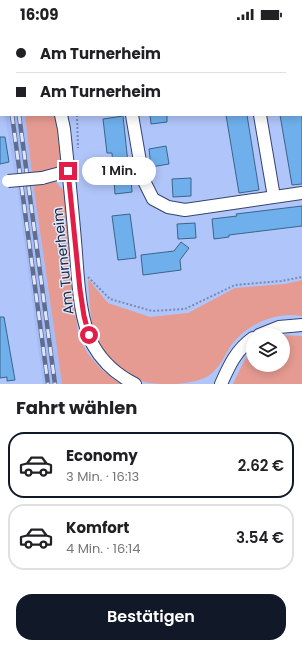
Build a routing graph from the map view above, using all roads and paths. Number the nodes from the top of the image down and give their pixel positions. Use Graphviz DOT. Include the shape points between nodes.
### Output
graph roads {
  1 [pos="61,116"];
  2 [pos="132,116"];
  3 [pos="260,116"];
  4 [pos="68,171"];
  5 [pos="4,182"];
  6 [pos="302,193"];
  7 [pos="274,197"];
  8 [pos="87,275"];
  9 [pos="302,277"];
  10 [pos="302,325"];
  11 [pos="286,326"];
  12 [pos="274,328"];
  13 [pos="302,329"];
  14 [pos="246,344"];
  15 [pos="135,384"];
  16 [pos="221,384"];
  1 -- 4 [label="street, Am Turnerheim"];
  2 -- 7 [label="street" via="143,179 153,199 168,207 185,210"];
  3 -- 7 [label="street"];
  4 -- 5 [label="street, bridge" via="42,178"];
  4 -- 15 [label="street, Am Turnerheim" via="80,290 89,335 105,362 119,375"];
  6 -- 7 [label="street"];
  8 -- 9 [label="path" via="110,298 152,312 186,308 235,285"];
  10 -- 11 [label="street"];
  11 -- 12 [label="street"];
  11 -- 13 [label="street"];
  14 -- 16 [label="street" via="231,361"];
}
